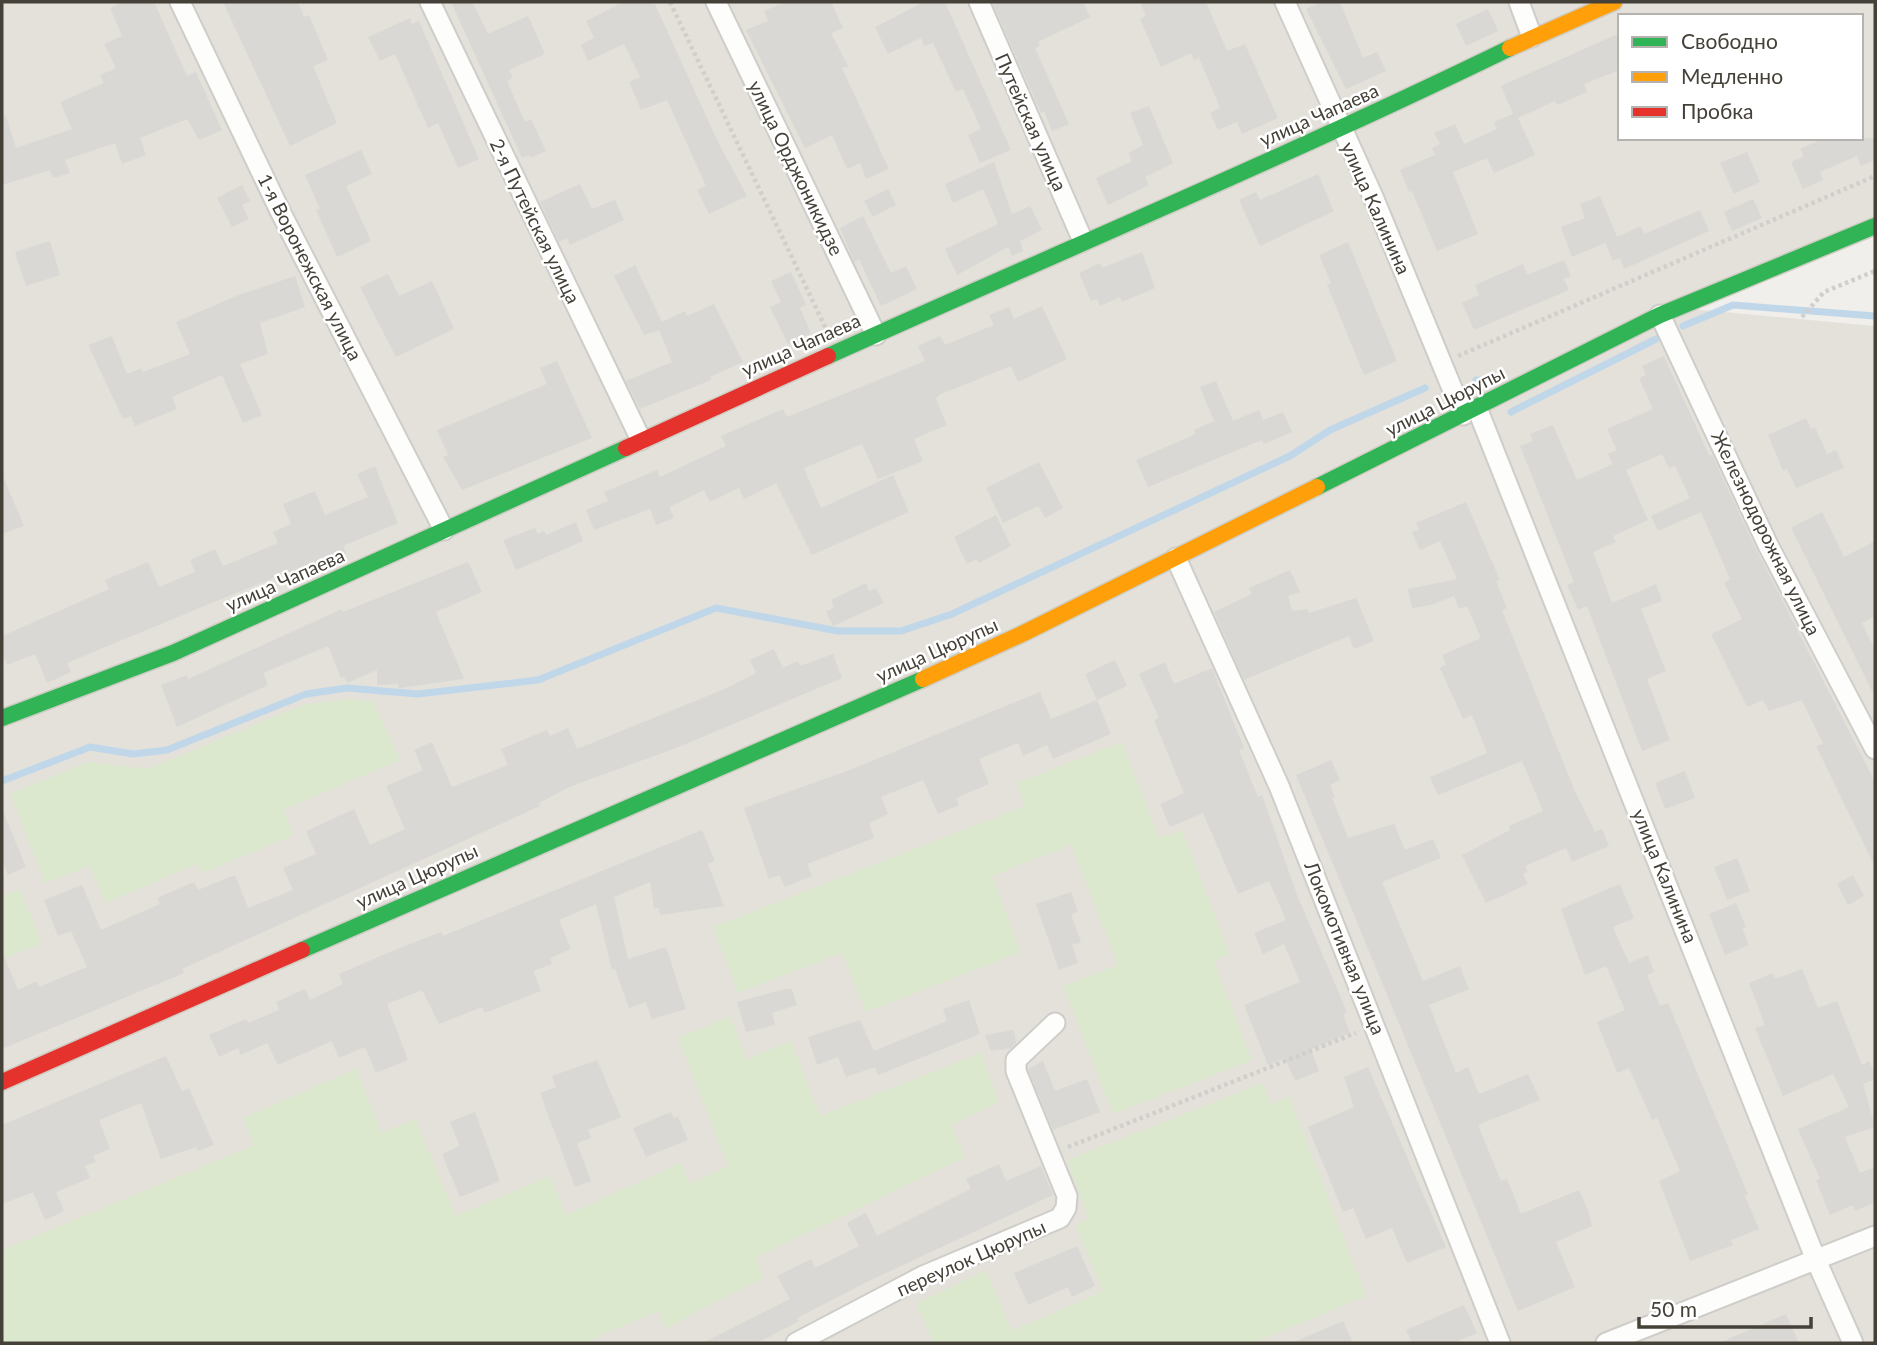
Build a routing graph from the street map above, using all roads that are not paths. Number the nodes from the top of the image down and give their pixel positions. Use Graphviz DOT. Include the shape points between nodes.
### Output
graph roads {
  1 [pos="180,2"];
  2 [pos="430,2"];
  3 [pos="716,2"];
  4 [pos="979,2"];
  5 [pos="1285,2"];
  6 [pos="1519,2"];
  7 [pos="1614,2"];
  8 [pos="1532,37"];
  9 [pos="1341,130"];
  10 [pos="1875,226"];
  11 [pos="1083,241"];
  12 [pos="1660,315"];
  13 [pos="876,335"];
  14 [pos="1470,412"];
  15 [pos="641,440"];
  16 [pos="444,530"];
  17 [pos="1176,558"];
  18 [pos="4,710"];
  19 [pos="1875,749"];
  20 [pos="1055,1023"];
  21 [pos="2,1082"];
  22 [pos="1875,1236"];
  23 [pos="1816,1260"];
  24 [pos="796,1343"];
  25 [pos="1500,1343"];
  26 [pos="1606,1343"];
  27 [pos="1853,1343"];
  1 -- 16 [label="street, 1-я Воронежская улица" via="275,202"];
  2 -- 15 [label="street, 2-я Путейская улица"];
  3 -- 13 [label="street, улица Орджоникидзе"];
  4 -- 11 [label="street, Путейская улица"];
  5 -- 9 [label="street, улица Калинина"];
  6 -- 8 [label="street"];
  7 -- 8 [label="street, улица Чапаева"];
  8 -- 9 [label="street, улица Чапаева"];
  9 -- 11 [label="street, улица Чапаева"];
  9 -- 14 [label="street, улица Калинина" via="1442,363"];
  10 -- 12 [label="street, улица Цюрупы"];
  11 -- 13 [label="street, улица Чапаева"];
  12 -- 14 [label="street, улица Цюрупы"];
  12 -- 19 [label="street, Железнодорожная улица" via="1768,545"];
  13 -- 15 [label="street, улица Чапаева"];
  14 -- 17 [label="street, улица Цюрупы"];
  14 -- 23 [label="street, улица Калинина"];
  15 -- 16 [label="street, улица Чапаева"];
  16 -- 18 [label="street, улица Чапаева" via="173,653"];
  17 -- 21 [label="street, улица Цюрупы" via="1023,634 800,735"];
  17 -- 25 [label="street, Локомотивная улица" via="1279,786"];
  20 -- 24 [label="street, переулок Цюрупы" via="1016,1060 1016,1072 1067,1196 1060,1218 923,1276"];
  22 -- 23 [label="street"];
  23 -- 26 [label="street"];
  23 -- 27 [label="street, улица Калинина"];
}
